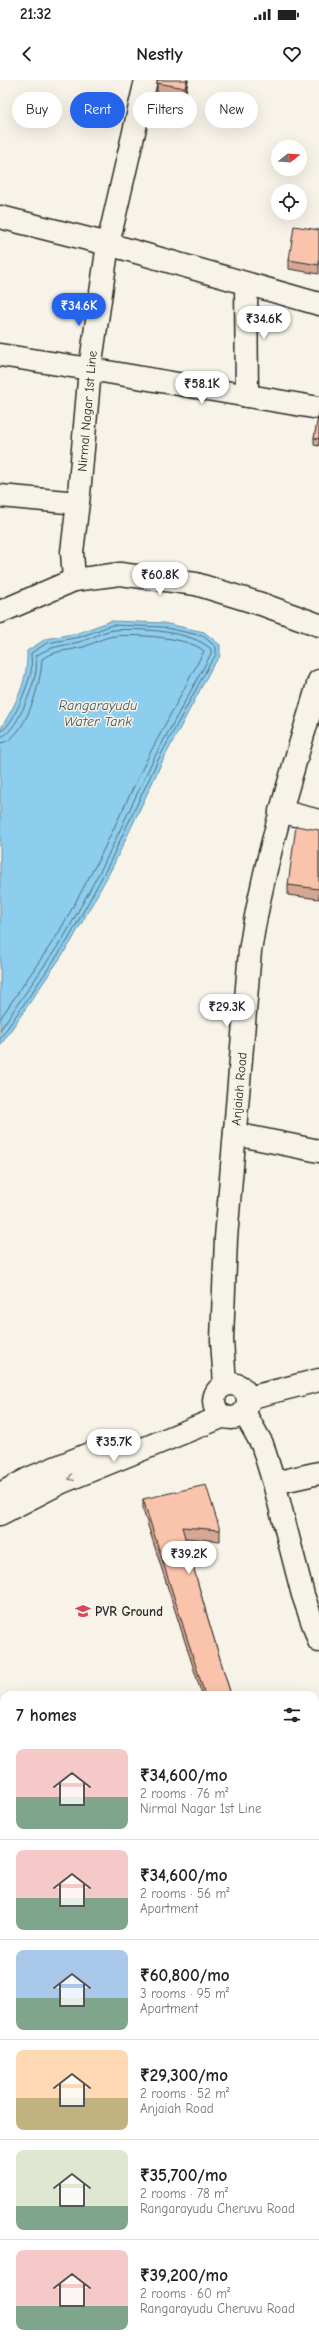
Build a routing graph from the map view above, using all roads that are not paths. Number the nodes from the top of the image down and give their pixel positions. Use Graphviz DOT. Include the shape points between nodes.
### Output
graph roads {
  1 [pos="146,80"];
  2 [pos="0,218"];
  3 [pos="108,244"];
  4 [pos="246,284"];
  5 [pos="319,304"];
  6 [pos="0,355"];
  7 [pos="90,369"];
  8 [pos="247,396"];
  9 [pos="319,408"];
  10 [pos="0,496"];
  11 [pos="78,504"];
  12 [pos="74,580"];
  13 [pos="0,612"];
  14 [pos="319,625"];
  15 [pos="317,693"];
  16 [pos="280,811"];
  17 [pos="319,821"];
  18 [pos="235,1134"];
  19 [pos="319,1150"];
  20 [pos="319,1380"];
  21 [pos="232,1408"];
  22 [pos="319,1473"];
  23 [pos="274,1483"];
  24 [pos="0,1494"];
  25 [pos="0,1514"];
  26 [pos="319,1641"];
  1 -- 3 [label="street, Nirmal Nagar 1st Line"];
  2 -- 3 [label="street"];
  3 -- 4 [label="street"];
  3 -- 7 [label="street, Nirmal Nagar 1st Line"];
  4 -- 5 [label="street"];
  4 -- 8 [label="street"];
  6 -- 7 [label="street"];
  7 -- 8 [label="street"];
  7 -- 11 [label="street, Nirmal Nagar 1st Line"];
  8 -- 9 [label="street"];
  10 -- 11 [label="street"];
  11 -- 12 [label="street, Nirmal Nagar 1st Line" via="72,552"];
  12 -- 13 [label="street"];
  12 -- 14 [label="street" via="120,574 196,584"];
  15 -- 16 [label="street, Anjaiah Road"];
  16 -- 17 [label="street"];
  16 -- 18 [label="street, Anjaiah Road" via="255,917 250,951"];
  18 -- 19 [label="street"];
  18 -- 21 [label="street, Anjaiah Road" via="226,1238 222,1332 225,1385 215,1396"];
  20 -- 21 [label="street"];
  21 -- 23 [label="street" via="262,1444"];
  21 -- 24 [label="street" via="30,1478"];
  21 -- 25 [label="street, one-way" via="62,1482"];
  22 -- 23 [label="street"];
  23 -- 26 [label="street" via="303,1595"];
}
